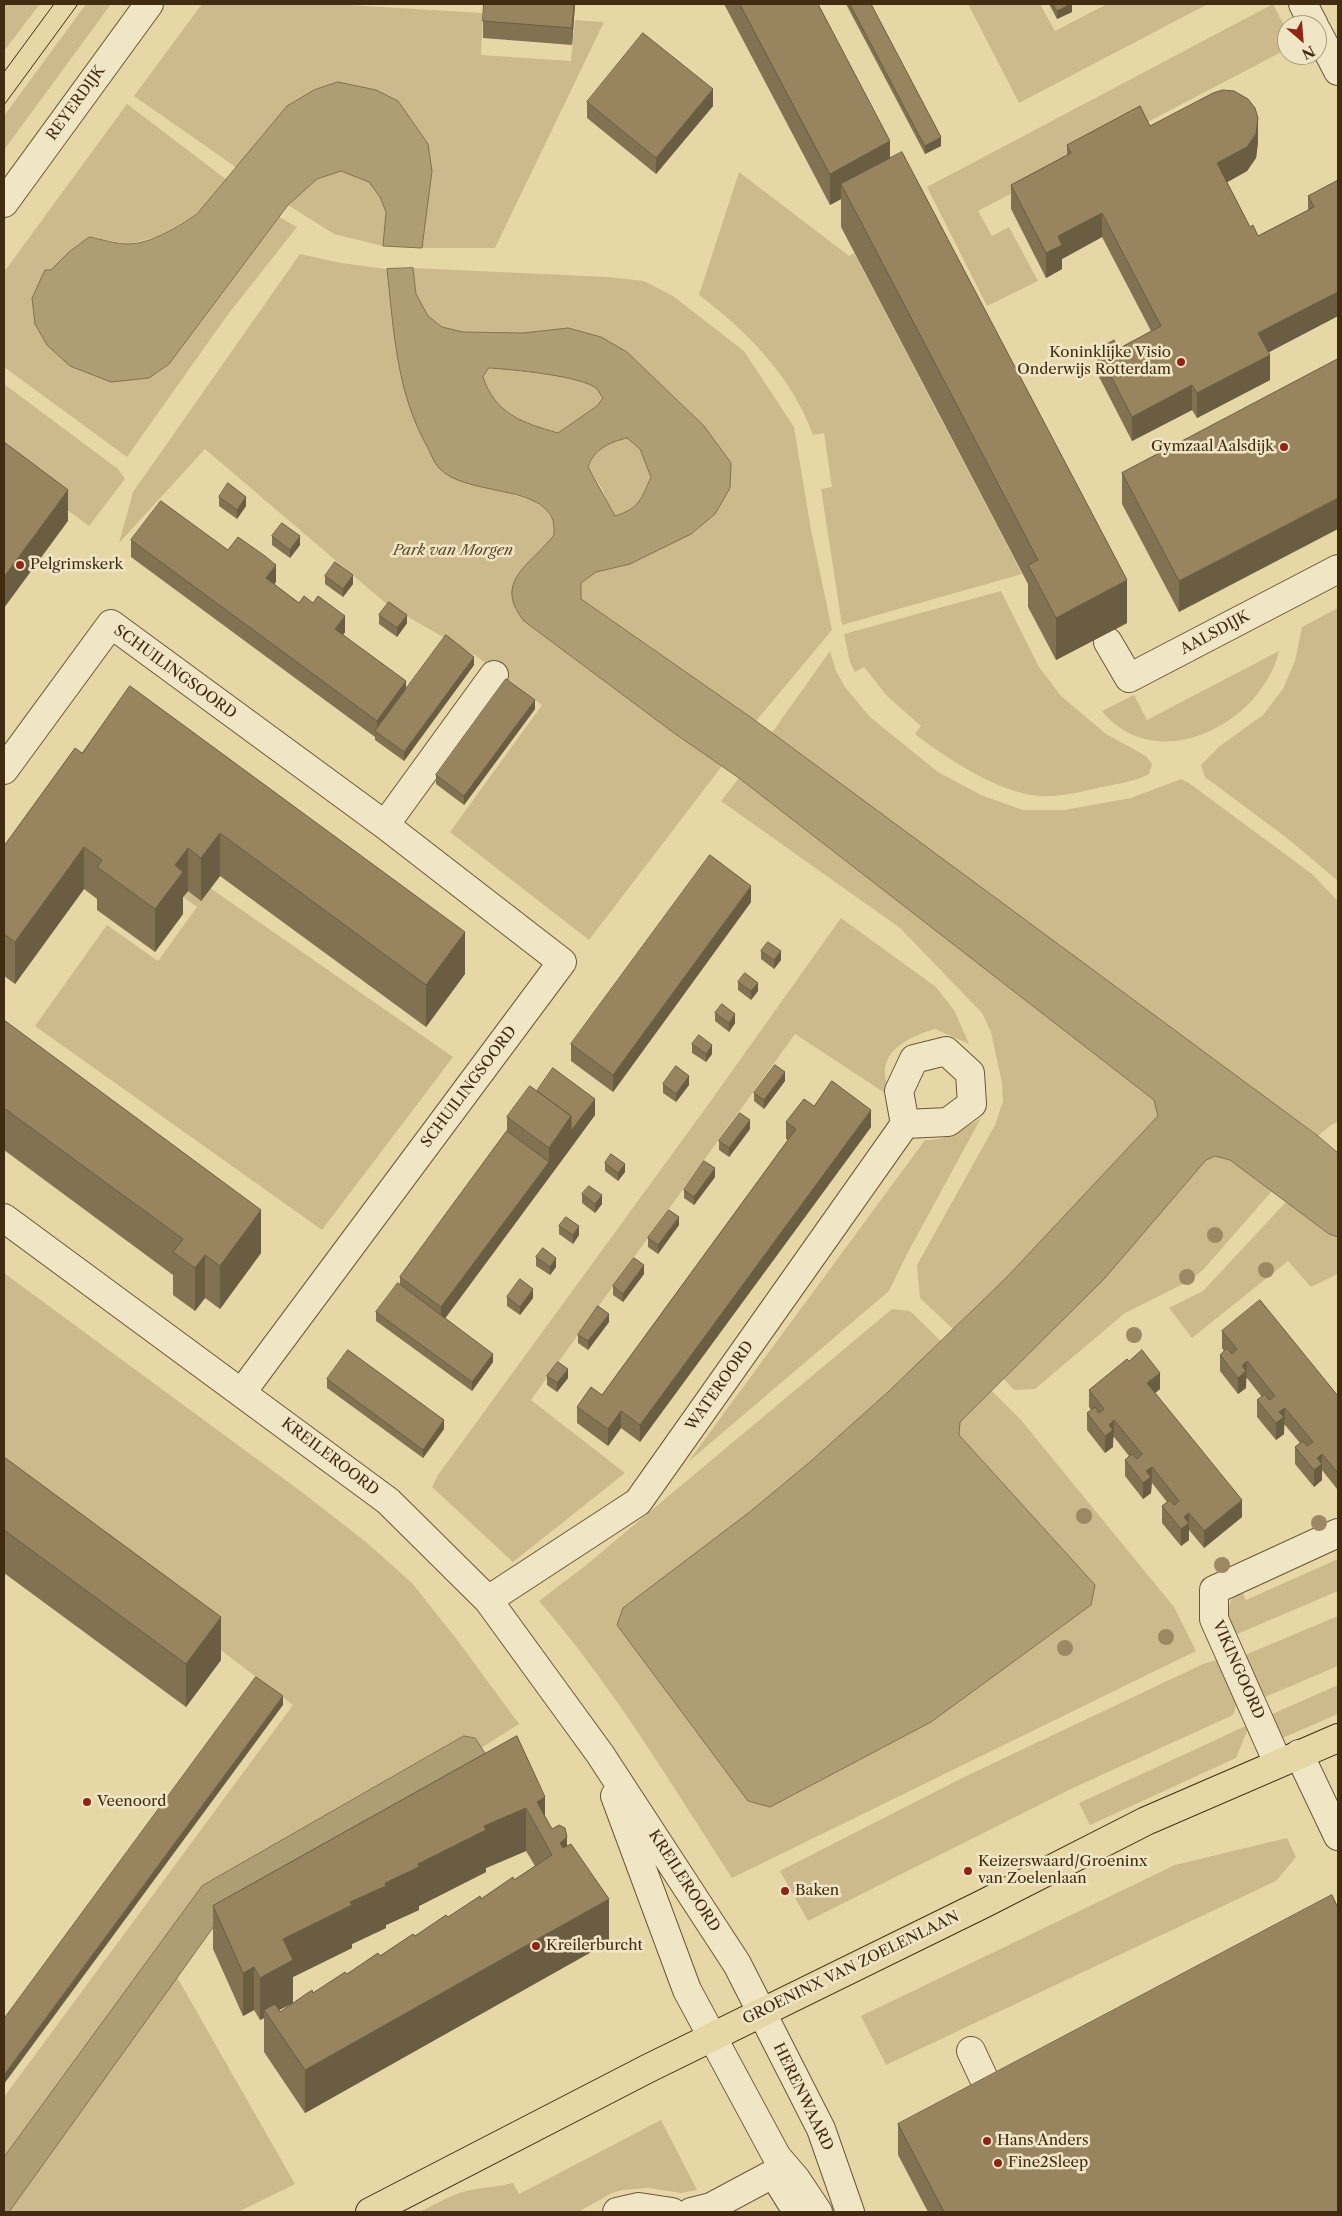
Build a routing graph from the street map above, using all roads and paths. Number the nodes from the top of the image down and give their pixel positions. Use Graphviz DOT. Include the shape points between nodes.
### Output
graph roads {
  1 [pos="149,4"];
  2 [pos="1327,50"];
  3 [pos="1338,71"];
  4 [pos="4,203"];
  5 [pos="1338,569"];
  6 [pos="1108,642"];
  7 [pos="494,675"];
  8 [pos="4,770"];
  9 [pos="385,825"];
  10 [pos="905,1124"];
  11 [pos="4,1218"];
  12 [pos="242,1392"];
  13 [pos="1338,1533"];
  14 [pos="488,1600"];
  15 [pos="1338,1738"];
  16 [pos="600,1754"];
  17 [pos="1289,1759"];
  18 [pos="1338,1836"];
  19 [pos="761,2012"];
  20 [pos="711,2037"];
  21 [pos="971,2051"];
  22 [pos="1012,2137"];
  23 [pos="370,2212"];
  24 [pos="617,2212"];
  25 [pos="672,2212"];
  26 [pos="691,2212"];
  27 [pos="796,2212"];
  28 [pos="818,2212"];
  29 [pos="850,2212"];
  1 -- 4 [label="street, REYERDIJK"];
  2 -- 3 [label="street"];
  5 -- 6 [label="street, AALSDIJK" via="1129,678"];
  7 -- 9 [label="street"];
  8 -- 9 [label="street, SCHUILINGSOORD" via="111,624"];
  9 -- 12 [label="street, SCHUILINGSOORD" via="562,962"];
  10 -- 14 [label="street, WATEROORD" via="638,1502"];
  11 -- 12 [label="street, KREILEROORD"];
  12 -- 14 [label="street, KREILEROORD" via="388,1501"];
  13 -- 17 [label="street, VIKINGOORD" via="1214,1590 1214,1619"];
  14 -- 16 [label="street, KREILEROORD"];
  15 -- 17 [label="main road, GROENINX VAN ZOELENLAAN"];
  16 -- 19 [label="street, KREILEROORD" via="732,1956"];
  16 -- 20 [label="street, KREILEROORD" via="664,1932 687,1990"];
  17 -- 18 [label="street"];
  17 -- 19 [label="main road, GROENINX VAN ZOELENLAAN" via="1146,1821"];
  19 -- 20 [label="main road, GROENINX VAN ZOELENLAAN"];
  19 -- 29 [label="street, HERENWAARD" via="821,2129"];
  20 -- 23 [label="main road, GROENINX VAN ZOELENLAAN"];
  20 -- 28 [label="street" via="776,2157 796,2179"];
  21 -- 22 [label="street"];
  24 -- 25 [label="street" via="639,2207"];
  26 -- 27 [label="street" via="711,2207 769,2176 778,2181"];
}
